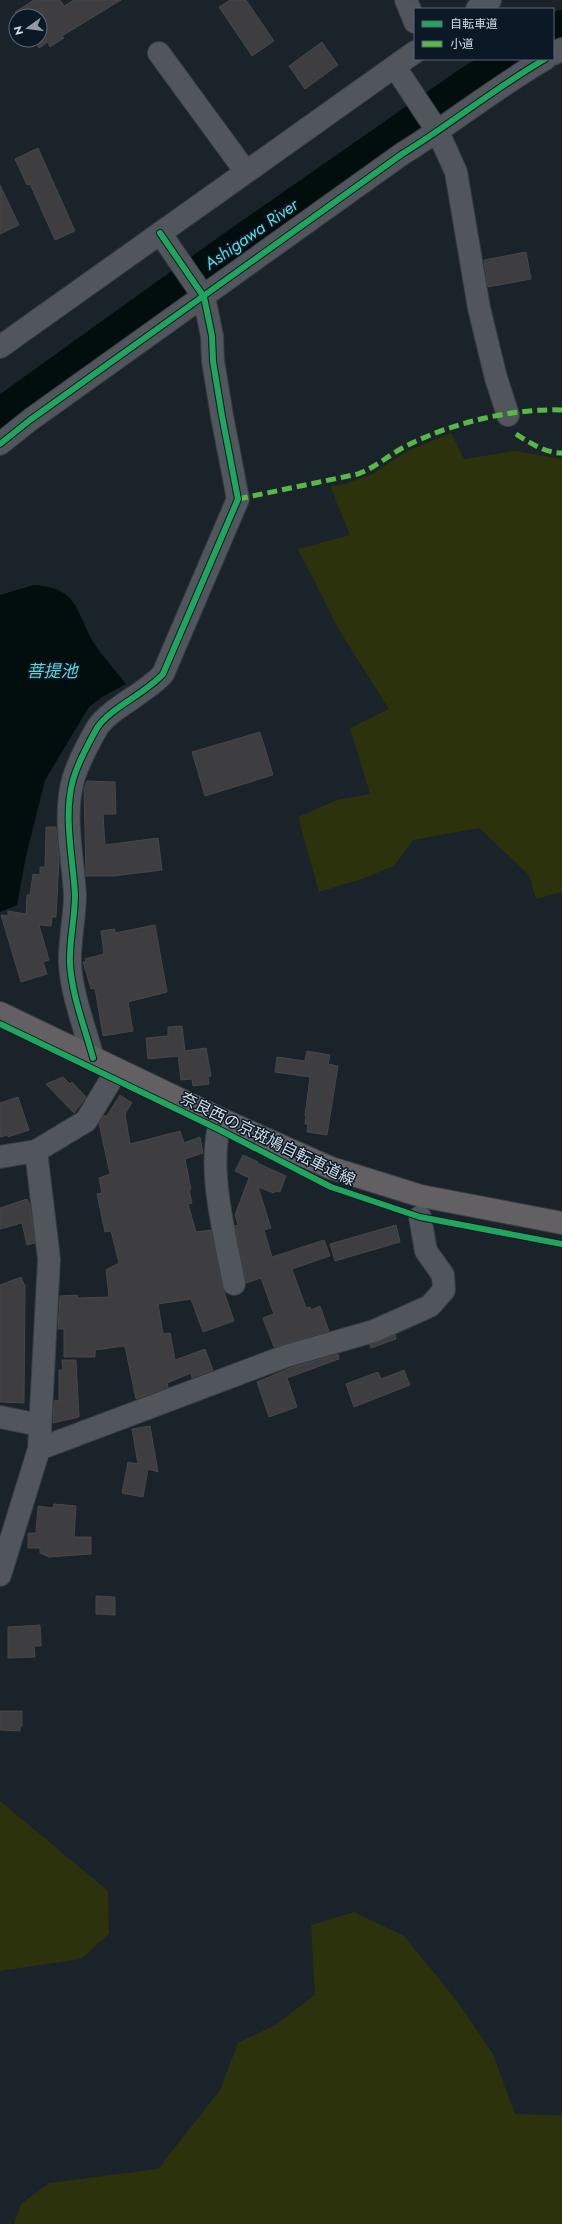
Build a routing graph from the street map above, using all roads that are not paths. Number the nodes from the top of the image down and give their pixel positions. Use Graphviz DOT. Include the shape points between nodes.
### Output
graph roads {
  1 [pos="406,0"];
  2 [pos="490,0"];
  3 [pos="478,8"];
  4 [pos="414,20"];
  5 [pos="159,53"];
  6 [pos="414,53"];
  7 [pos="543,60"];
  8 [pos="395,67"];
  9 [pos="438,132"];
  10 [pos="246,172"];
  11 [pos="160,233"];
  12 [pos="204,297"];
  13 [pos="0,347"];
  14 [pos="508,415"];
  15 [pos="0,444"];
  16 [pos="0,1013"];
  17 [pos="93,1058"];
  18 [pos="118,1070"];
  19 [pos="221,1119"];
  20 [pos="36,1151"];
  21 [pos="0,1157"];
  22 [pos="420,1216"];
  23 [pos="562,1222"];
  24 [pos="234,1284"];
  25 [pos="0,1416"];
  26 [pos="40,1425"];
  27 [pos="39,1449"];
  28 [pos="0,1575"];
  1 -- 4 [label="street"];
  2 -- 3 [label="street"];
  5 -- 10 [label="street"];
  6 -- 8 [label="street"];
  7 -- 9 [label="street" via="489,94"];
  8 -- 9 [label="street"];
  8 -- 10 [label="street"];
  9 -- 12 [label="street" via="396,158"];
  9 -- 14 [label="street" via="456,172 479,308 494,371"];
  10 -- 11 [label="street"];
  11 -- 12 [label="street"];
  11 -- 13 [label="street"];
  12 -- 15 [label="street"];
  12 -- 17 [label="street" via="212,336 213,361 222,416 238,499 163,674 153,685 98,726 73,780 69,814 75,901 70,966"];
  16 -- 17 [label="main road"];
  17 -- 18 [label="main road"];
  18 -- 19 [label="main road"];
  18 -- 20 [label="street" via="86,1121"];
  19 -- 23 [label="main road" via="331,1168 421,1196"];
  19 -- 24 [label="street" via="216,1168 220,1211"];
  20 -- 21 [label="street"];
  20 -- 26 [label="street" via="49,1259"];
  22 -- 27 [label="street" via="426,1251 443,1275 444,1290 430,1306 374,1331 286,1356"];
  25 -- 26 [label="street"];
  26 -- 27 [label="street"];
  27 -- 28 [label="street"];
}
